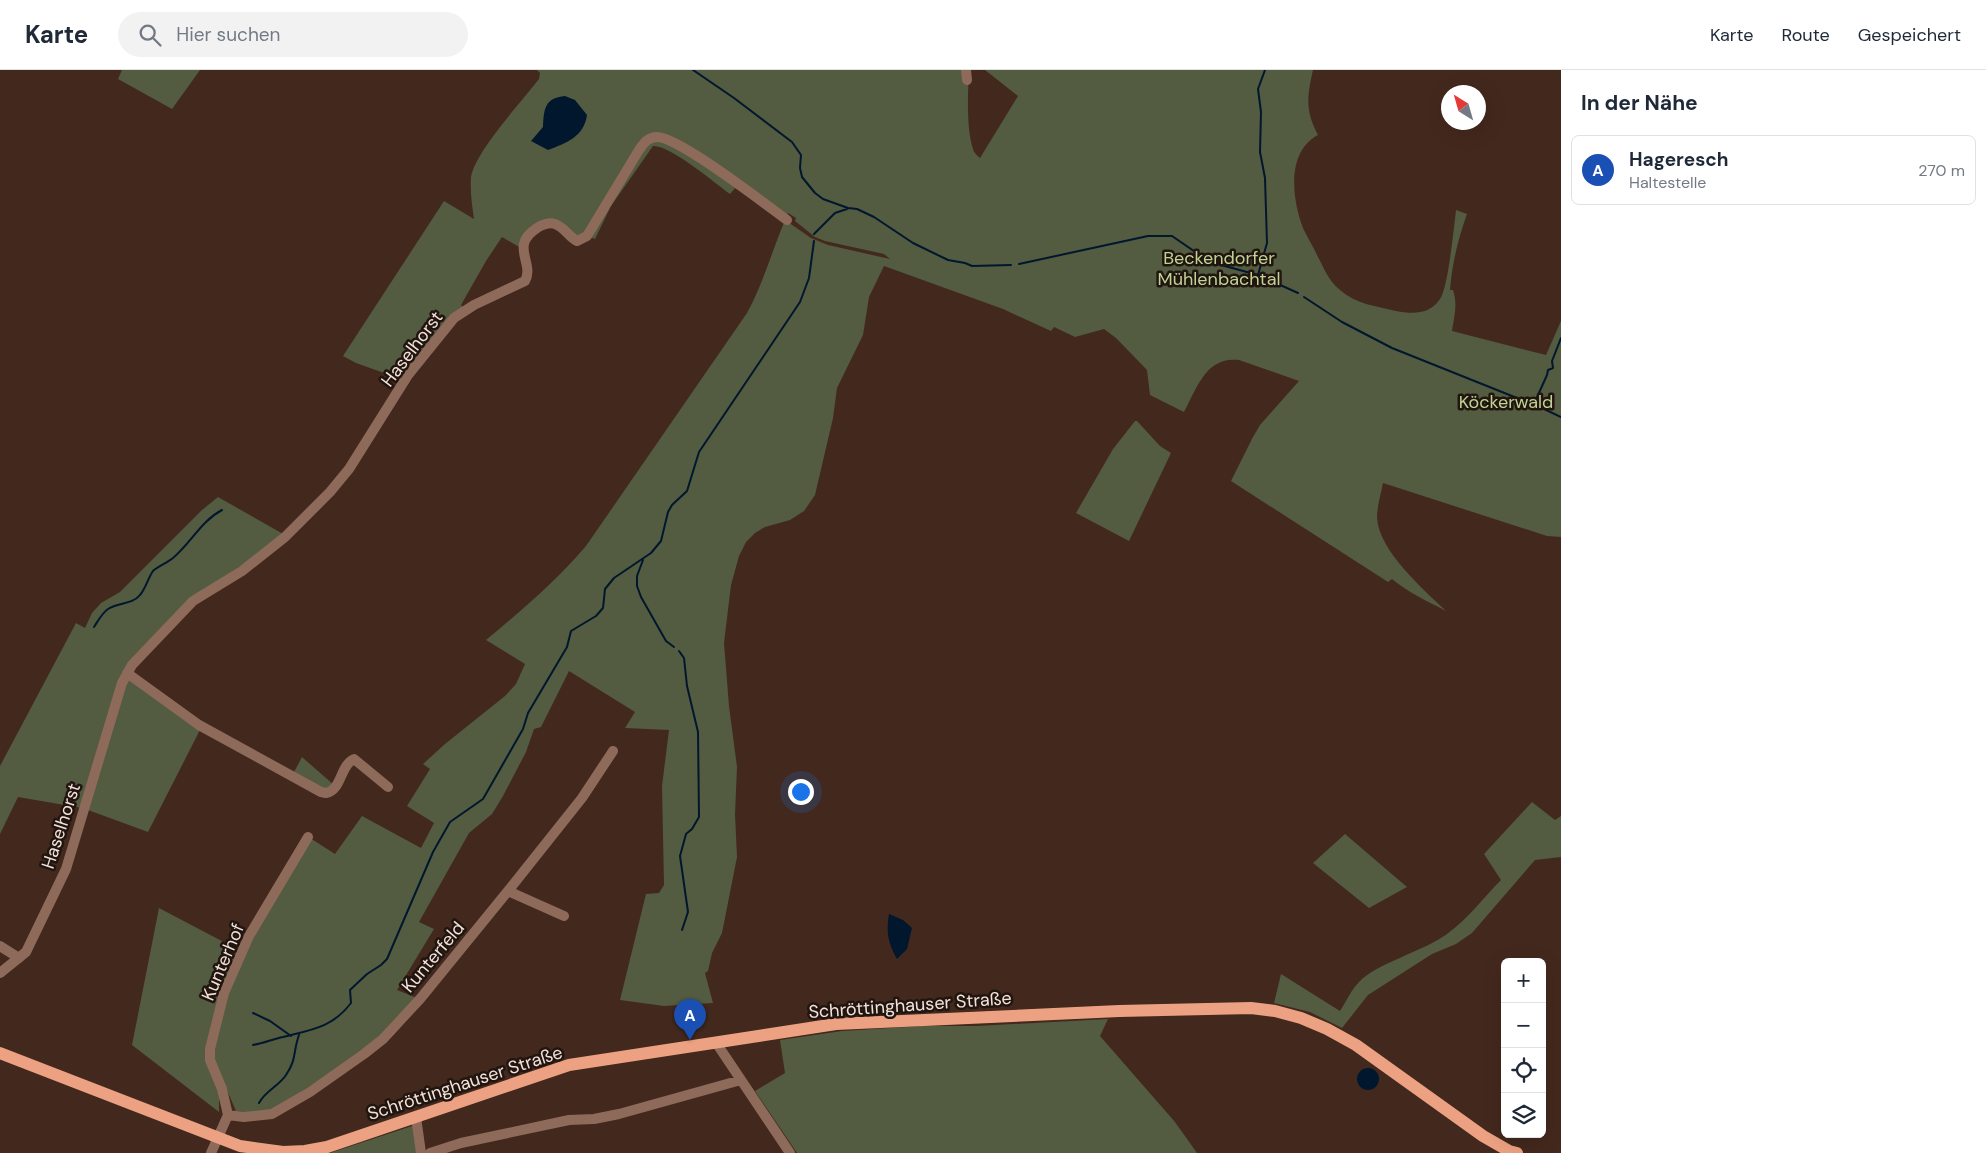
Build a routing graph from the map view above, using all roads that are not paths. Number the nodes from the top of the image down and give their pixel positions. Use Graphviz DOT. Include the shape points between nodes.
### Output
graph roads {
  1 [pos="787,220"];
  2 [pos="127,673"];
  3 [pos="614,751"];
  4 [pos="388,787"];
  5 [pos="308,837"];
  6 [pos="508,891"];
  7 [pos="564,916"];
  8 [pos="0,946"];
  9 [pos="19,958"];
  10 [pos="0,973"];
  11 [pos="718,1042"];
  12 [pos="0,1053"];
  13 [pos="741,1080"];
  14 [pos="228,1115"];
  15 [pos="416,1117"];
  16 [pos="218,1138"];
  17 [pos="211,1153"];
  18 [pos="421,1153"];
  19 [pos="430,1153"];
  20 [pos="790,1153"];
  21 [pos="1517,1153"];
  1 -- 2 [label="street, Haselhorst" via="677,144 659,137 647,140 587,236 577,241 556,224 542,225 529,234 523,247 527,270 525,281 454,318 408,375 349,469 330,492 285,537 242,571 193,602"];
  2 -- 4 [label="street" via="199,725 321,792 334,789 354,759"];
  2 -- 9 [label="street, Haselhorst" via="66,869 26,952"];
  3 -- 6 [label="street, Kunterfeld" via="582,798"];
  5 -- 14 [label="street, Kunterhof" via="249,936 224,993 210,1060"];
  6 -- 7 [label="street"];
  6 -- 14 [label="street, Kunterfeld" via="420,999 364,1054 272,1114"];
  8 -- 9 [label="street"];
  9 -- 10 [label="street, Haselhorst"];
  11 -- 13 [label="street"];
  11 -- 15 [label="main road, Schröttinghauser Straße" via="569,1065"];
  11 -- 21 [label="main road, Schröttinghauser Straße" via="836,1024 1119,1011 1251,1008 1275,1011 1301,1018 1341,1037 1483,1136"];
  12 -- 16 [label="main road, Schröttinghauser Straße"];
  13 -- 19 [label="street" via="619,1114 569,1120 461,1143"];
  13 -- 20 [label="street"];
  14 -- 16 [label="street"];
  15 -- 16 [label="main road, Schröttinghauser Straße" via="328,1147 305,1151 263,1150"];
  15 -- 18 [label="street"];
  16 -- 17 [label="street"];
}
